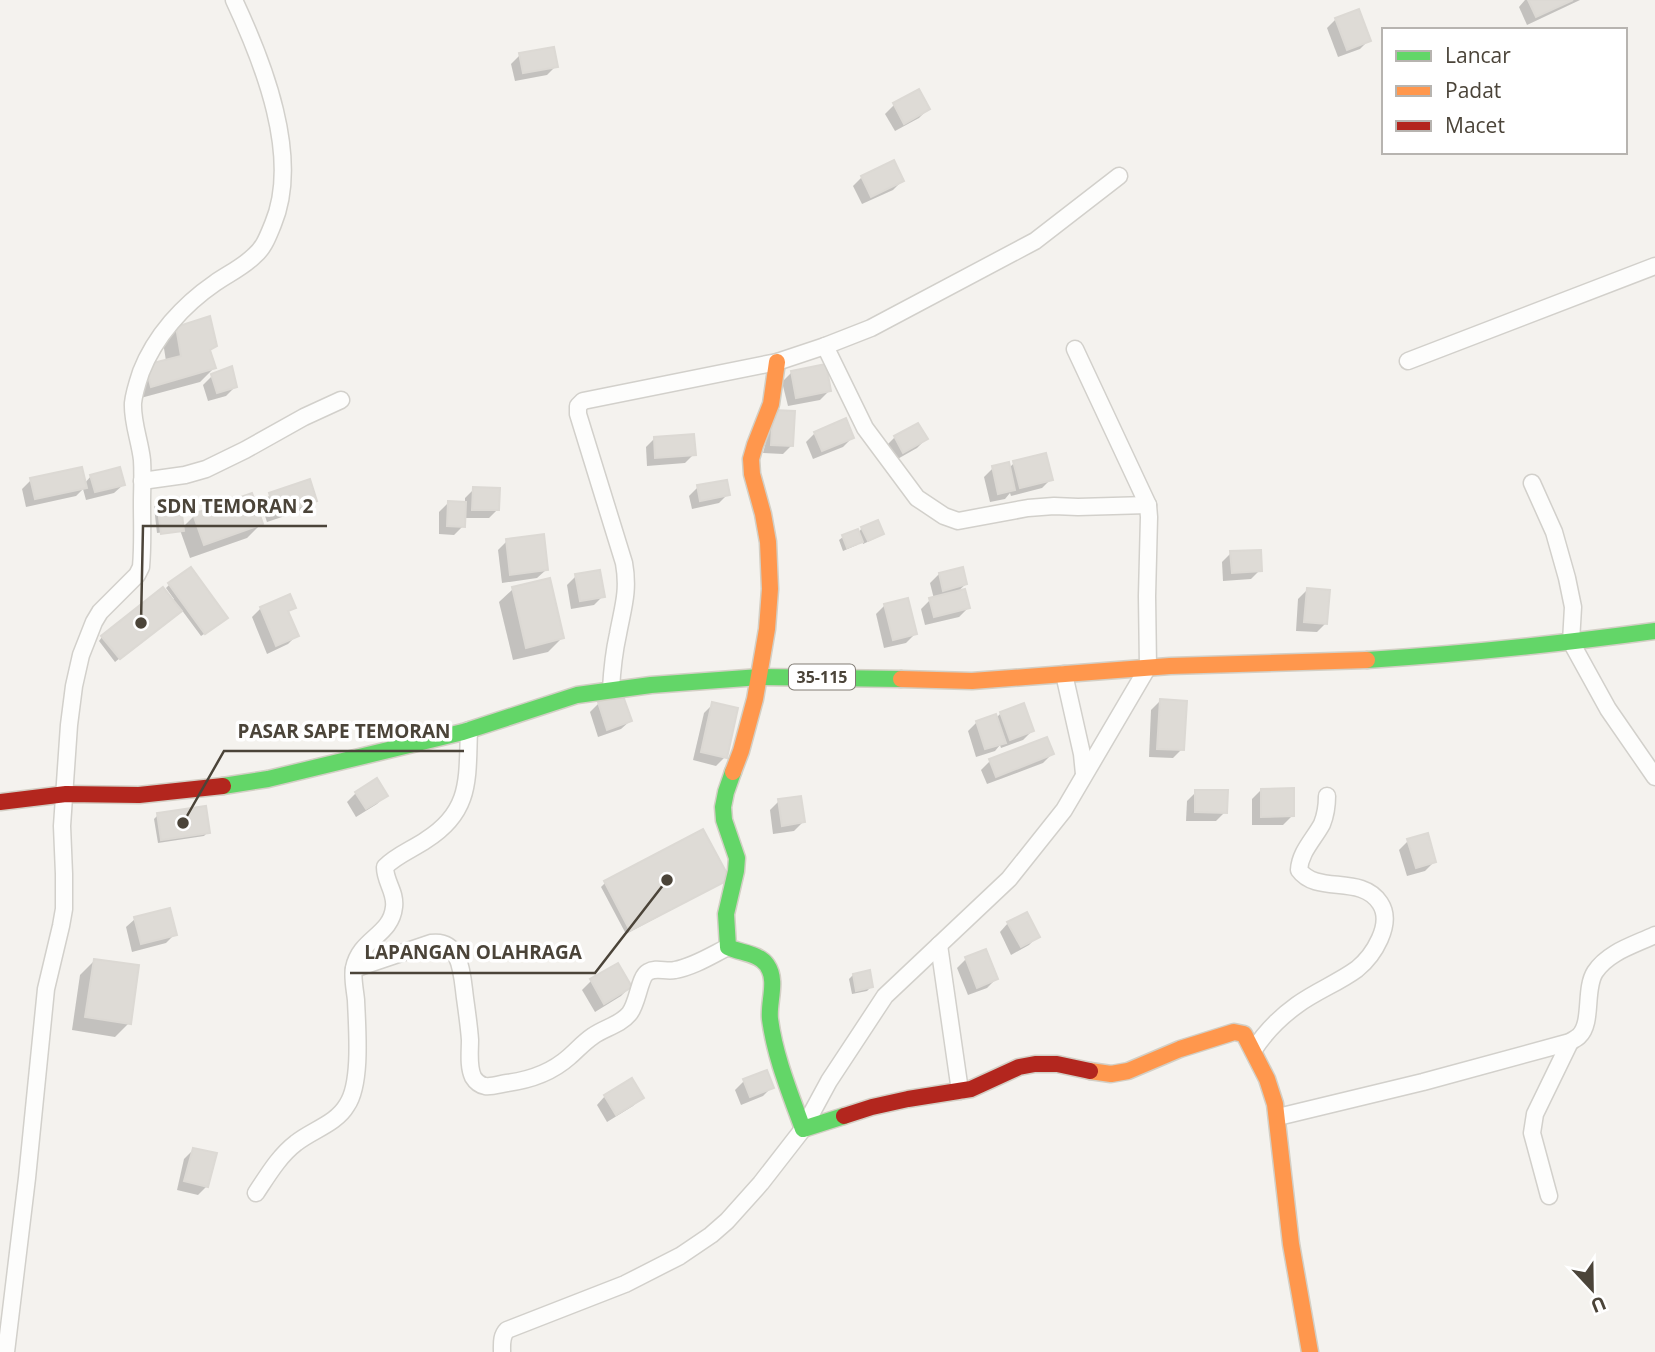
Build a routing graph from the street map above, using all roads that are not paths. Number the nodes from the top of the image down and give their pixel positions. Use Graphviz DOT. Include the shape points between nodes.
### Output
graph roads {
  1 [pos="234,0"];
  2 [pos="1119,176"];
  3 [pos="1655,266"];
  4 [pos="825,346"];
  5 [pos="1075,349"];
  6 [pos="1408,361"];
  7 [pos="776,362"];
  8 [pos="341,400"];
  9 [pos="142,481"];
  10 [pos="1532,483"];
  11 [pos="1148,505"];
  12 [pos="1655,631"];
  13 [pos="1571,642"];
  14 [pos="1148,667"];
  15 [pos="1064,674"];
  16 [pos="761,677"];
  17 [pos="611,689"];
  18 [pos="469,730"];
  19 [pos="1084,774"];
  20 [pos="1655,777"];
  21 [pos="66,794"];
  22 [pos="1327,796"];
  23 [pos="0,802"];
  24 [pos="1655,934"];
  25 [pos="939,944"];
  26 [pos="728,947"];
  27 [pos="354,969"];
  28 [pos="1570,1042"];
  29 [pos="1253,1051"];
  30 [pos="960,1091"];
  31 [pos="1278,1116"];
  32 [pos="803,1129"];
  33 [pos="256,1193"];
  34 [pos="1549,1196"];
  35 [pos="6,1352"];
  36 [pos="502,1352"];
  37 [pos="1310,1352"];
  1 -- 9 [label="street" via="276,113 283,170 278,213 253,257 185,308 155,344 133,401"];
  2 -- 4 [label="street" via="1035,241 871,328"];
  3 -- 6 [label="street"];
  4 -- 7 [label="street"];
  4 -- 11 [label="street" via="865,428 917,498 944,516 958,521 1028,508"];
  5 -- 11 [label="street"];
  7 -- 16 [label="main road" via="771,403 751,461 765,521 770,583"];
  7 -- 17 [label="street" via="583,401 578,406 626,578"];
  8 -- 9 [label="street" via="206,469"];
  9 -- 21 [label="street" via="141,567 100,612 80,655 69,725"];
  10 -- 13 [label="street" via="1567,578 1573,607"];
  11 -- 14 [label="street"];
  12 -- 13 [label="main road, 35-115"];
  13 -- 14 [label="main road, 35-115" via="1435,656"];
  13 -- 20 [label="street" via="1608,709"];
  14 -- 15 [label="main road, 35-115"];
  14 -- 19 [label="street"];
  15 -- 16 [label="main road, 35-115" via="972,681"];
  15 -- 19 [label="street"];
  16 -- 17 [label="main road, 35-115"];
  16 -- 26 [label="main road" via="723,806 737,855 726,912"];
  17 -- 18 [label="main road, 35-115" via="577,695"];
  18 -- 21 [label="main road, 35-115" via="268,779 139,795"];
  18 -- 27 [label="street" via="463,799 433,835 386,864 384,871 395,896 393,915 360,950"];
  19 -- 25 [label="street" via="1064,810 1009,879"];
  21 -- 23 [label="main road, 35-115"];
  21 -- 35 [label="street" via="64,909 46,989"];
  22 -- 29 [label="street" via="1326,811 1299,870 1315,882 1368,892 1381,904 1382,933 1357,969 1299,1003 1265,1033"];
  24 -- 28 [label="street" via="1620,950 1597,969 1588,992 1585,1026"];
  25 -- 30 [label="street"];
  25 -- 32 [label="street" via="885,996"];
  26 -- 27 [label="street" via="686,967 649,971 626,1018 594,1034 543,1074 489,1086 478,1083 471,1069 461,971 453,949 431,943"];
  26 -- 32 [label="main road" via="760,958 769,968 773,988 770,1017 778,1058"];
  27 -- 33 [label="street" via="356,1053 348,1104 340,1115 296,1142"];
  28 -- 31 [label="street"];
  28 -- 34 [label="street" via="1532,1123"];
  29 -- 30 [label="main road" via="1244,1034 1234,1032 1128,1071 1111,1074 1035,1064"];
  29 -- 31 [label="main road"];
  30 -- 32 [label="main road" via="884,1104"];
  31 -- 37 [label="main road" via="1291,1244"];
  32 -- 36 [label="street" via="743,1205 710,1235 625,1284 507,1330"];
}
